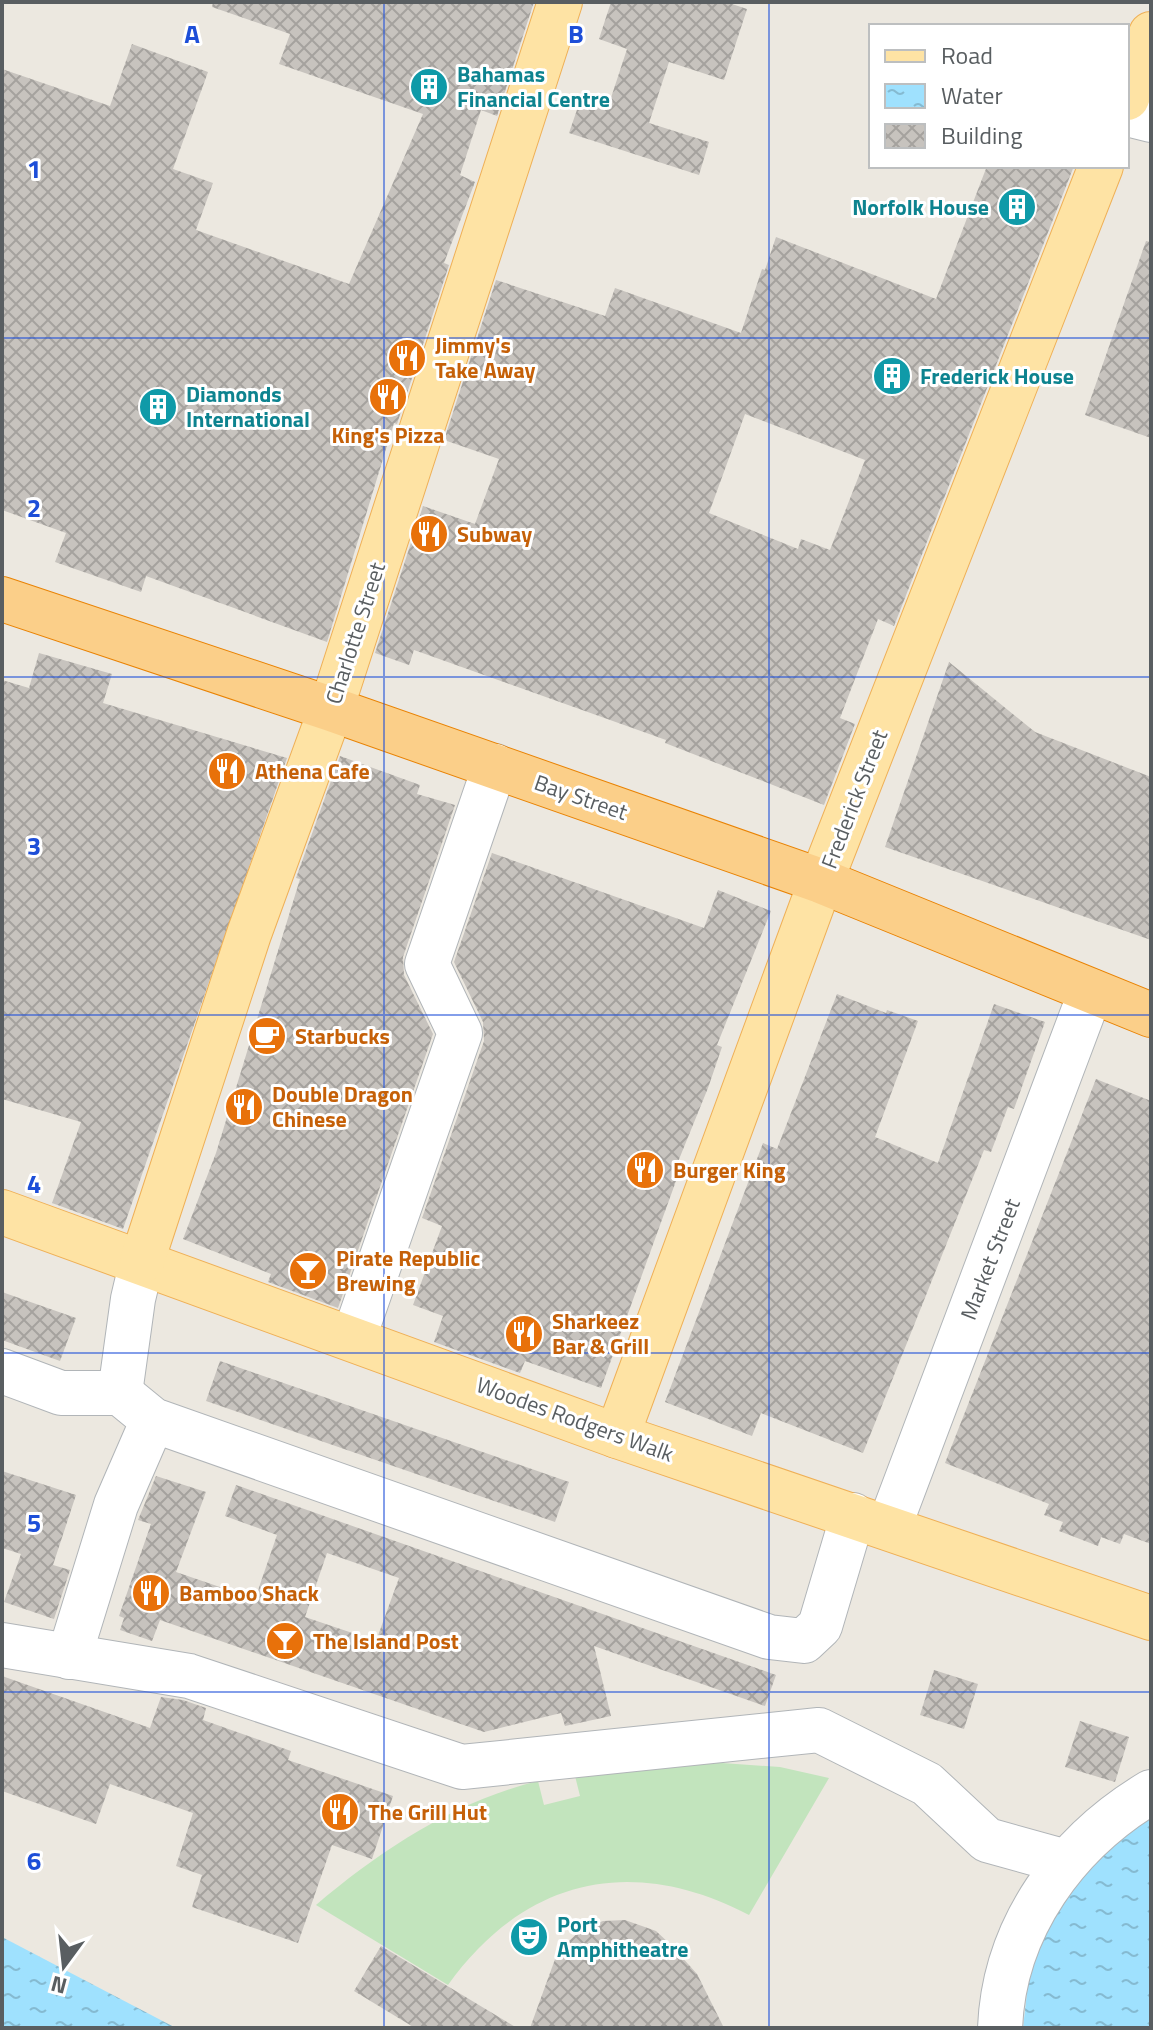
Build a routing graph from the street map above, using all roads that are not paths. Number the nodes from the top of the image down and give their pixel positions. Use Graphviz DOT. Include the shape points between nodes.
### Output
graph roads {
  1 [pos="560,2"];
  2 [pos="1151,34"];
  3 [pos="1129,93"];
  4 [pos="1129,114"];
  5 [pos="1151,120"];
  6 [pos="1100,168"];
  7 [pos="2,599"];
  8 [pos="331,709"];
  9 [pos="495,766"];
  10 [pos="821,881"];
  11 [pos="1091,991"];
  12 [pos="1151,1015"];
  13 [pos="2,1212"];
  14 [pos="142,1261"];
  15 [pos="354,1337"];
  16 [pos="2,1371"];
  17 [pos="120,1393"];
  18 [pos="153,1420"];
  19 [pos="617,1436"];
  20 [pos="871,1521"];
  21 [pos="1151,1618"];
  22 [pos="2,1645"];
  23 [pos="69,1657"];
  24 [pos="1151,1792"];
  25 [pos="1066,1862"];
  26 [pos="1000,2028"];
  1 -- 8 [label="main road, Charlotte Street"];
  2 -- 3 [label="main road"];
  4 -- 5 [label="street"];
  6 -- 10 [label="main road, Frederick Street"];
  7 -- 8 [label="highway, Bay Street"];
  8 -- 9 [label="highway, Bay Street"];
  8 -- 14 [label="main road, Charlotte Street" via="249,934"];
  9 -- 10 [label="highway, Bay Street"];
  9 -- 15 [label="street" via="427,964 460,1033"];
  10 -- 11 [label="highway, Bay Street"];
  10 -- 19 [label="main road, Frederick Street"];
  11 -- 12 [label="highway, Bay Street"];
  11 -- 20 [label="street, Market Street"];
  13 -- 14 [label="main road, Woodes Rodgers Walk"];
  14 -- 15 [label="main road, Woodes Rodgers Walk"];
  14 -- 17 [label="street"];
  15 -- 19 [label="main road, Woodes Rodgers Walk"];
  16 -- 17 [label="street" via="61,1393"];
  17 -- 18 [label="street"];
  18 -- 20 [label="street, Market Street" via="780,1638 804,1641 820,1626"];
  18 -- 23 [label="street" via="116,1505"];
  19 -- 20 [label="main road, Woodes Rodgers Walk"];
  20 -- 21 [label="main road, Woodes Rodgers Walk"];
  22 -- 23 [label="street"];
  23 -- 25 [label="street" via="189,1676 462,1767 819,1730 927,1784 987,1840"];
  24 -- 25 [label="street" via="1093,1833"];
  25 -- 26 [label="street" via="1022,1933"];
}
